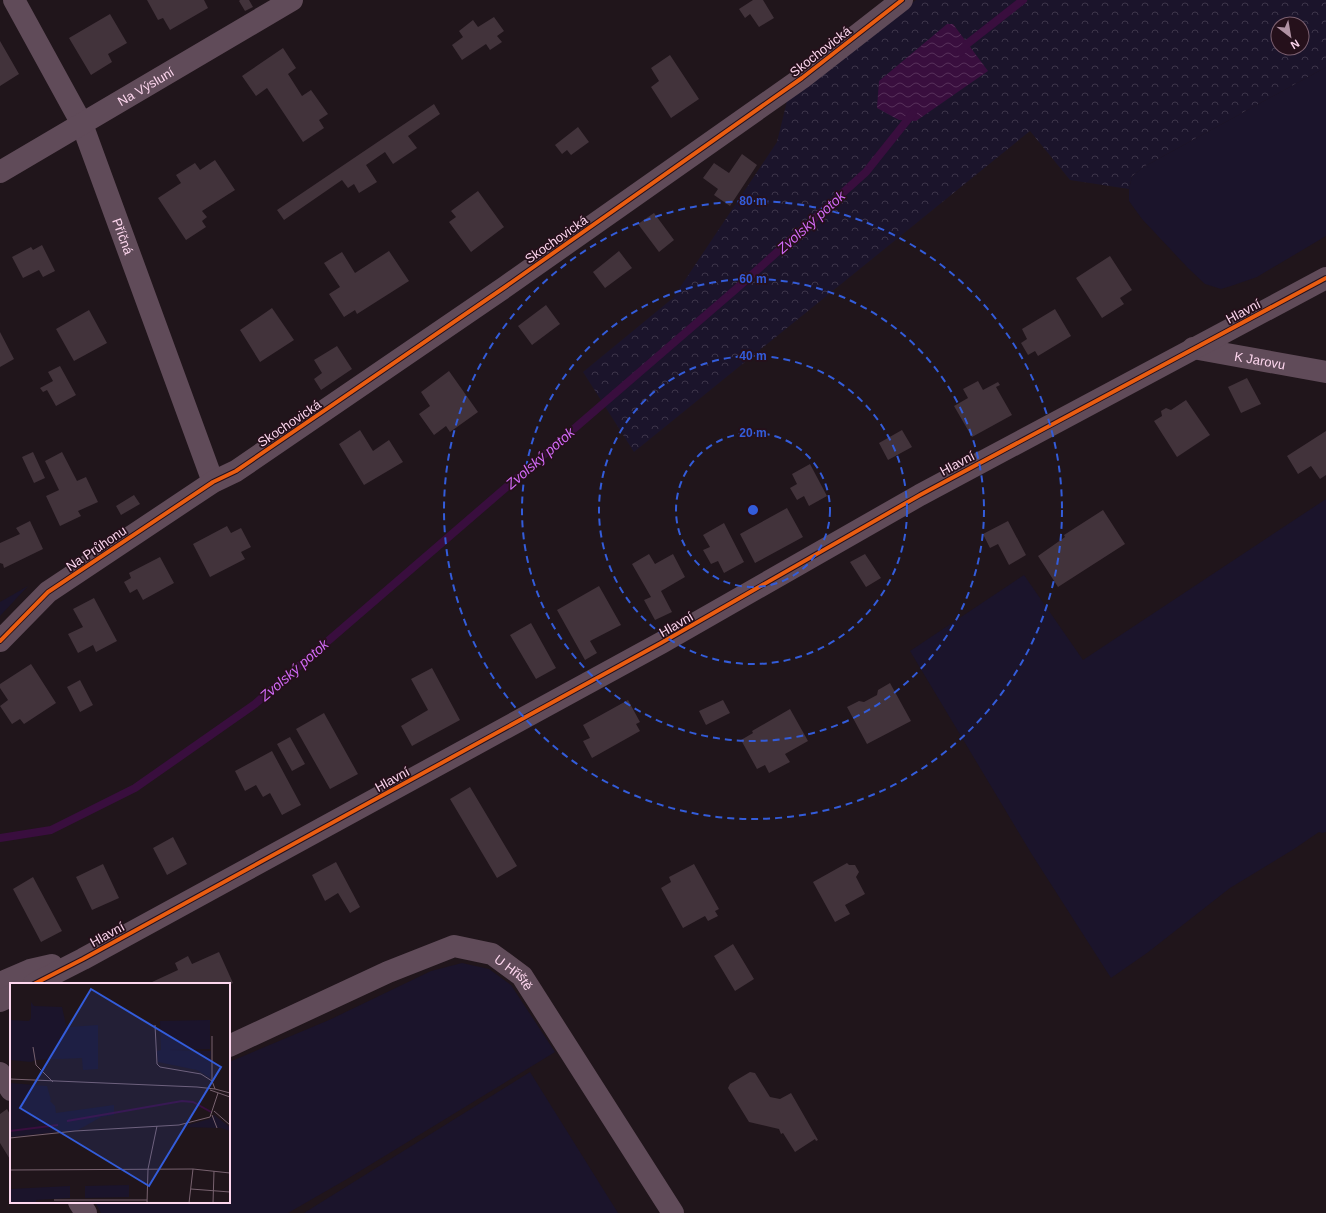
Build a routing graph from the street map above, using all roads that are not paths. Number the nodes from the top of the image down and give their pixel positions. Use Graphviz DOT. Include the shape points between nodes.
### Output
graph roads {
  1 [pos="14,0"];
  2 [pos="292,0"];
  3 [pos="902,0"];
  4 [pos="82,124"];
  5 [pos="0,172"];
  6 [pos="1326,278"];
  7 [pos="1193,348"];
  8 [pos="1326,372"];
  9 [pos="213,482"];
  10 [pos="0,640"];
  11 [pos="83,959"];
  12 [pos="0,983"];
  13 [pos="36,983"];
  14 [pos="10,996"];
  15 [pos="0,1001"];
  16 [pos="230,1046"];
  17 [pos="0,1072"];
  18 [pos="10,1088"];
  19 [pos="80,1203"];
  20 [pos="86,1213"];
  21 [pos="674,1213"];
  1 -- 4 [label="street, Příčná"];
  2 -- 4 [label="street, Na Výsluní"];
  3 -- 9 [label="street, Skochovická" via="802,78 505,287 236,471"];
  4 -- 5 [label="street, Na Výsluní"];
  4 -- 9 [label="street, Příčná"];
  6 -- 7 [label="street, Hlavní"];
  7 -- 8 [label="street, K Jarovu"];
  7 -- 11 [label="street, Hlavní" via="920,495 661,643"];
  9 -- 10 [label="street, Na Průhonu" via="48,592"];
  11 -- 12 [label="street, Hlavní" via="30,970"];
  11 -- 13 [label="street, Hlavní"];
  14 -- 15 [label="street"];
  16 -- 21 [label="street, U Hřiště" via="388,972 454,946 492,954 522,976"];
  17 -- 18 [label="street"];
  19 -- 20 [label="street"];
}
